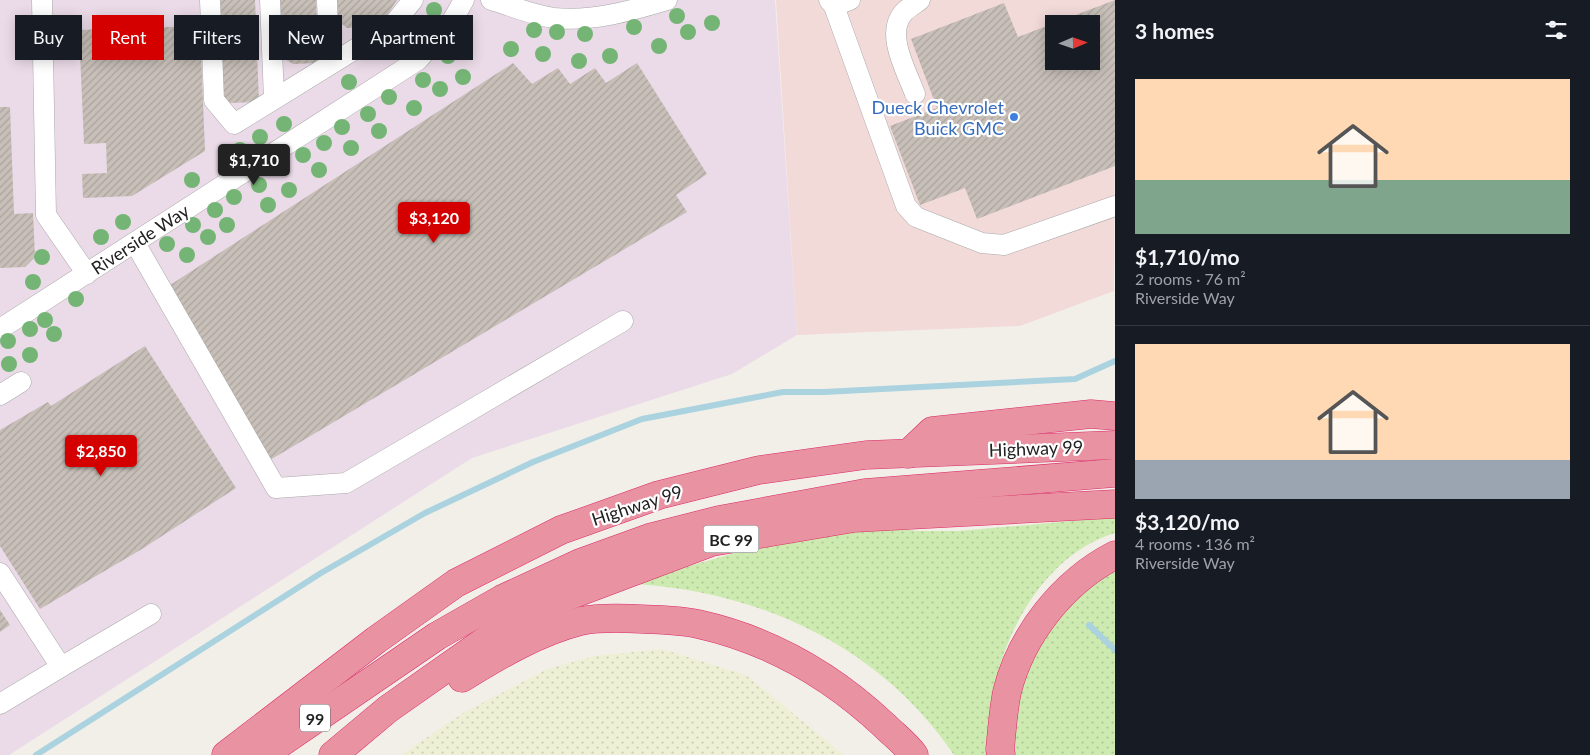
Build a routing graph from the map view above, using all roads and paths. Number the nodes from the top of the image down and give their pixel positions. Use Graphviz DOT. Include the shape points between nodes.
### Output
graph roads {
  1 [pos="42,0"];
  2 [pos="210,0"];
  3 [pos="270,0"];
  4 [pos="327,0"];
  5 [pos="414,0"];
  6 [pos="464,0"];
  7 [pos="491,0"];
  8 [pos="666,0"];
  9 [pos="920,0"];
  10 [pos="838,2"];
  11 [pos="329,65"];
  12 [pos="915,94"];
  13 [pos="274,99"];
  14 [pos="1115,206"];
  15 [pos="135,243"];
  16 [pos="87,274"];
  17 [pos="623,320"];
  18 [pos="0,328"];
  19 [pos="21,382"];
  20 [pos="0,395"];
  21 [pos="1115,403"];
  22 [pos="1103,415"];
  23 [pos="1115,445"];
  24 [pos="908,454"];
  25 [pos="1109,474"];
  26 [pos="1115,504"];
  27 [pos="1115,555"];
  28 [pos="0,573"];
  29 [pos="151,614"];
  30 [pos="61,667"];
  31 [pos="368,682"];
  32 [pos="0,704"];
  33 [pos="388,709"];
  34 [pos="226,755"];
  35 [pos="263,755"];
  36 [pos="287,755"];
  37 [pos="333,755"];
  38 [pos="914,755"];
  39 [pos="1001,755"];
  1 -- 16 [label="street" via="46,215"];
  2 -- 13 [label="street" via="214,100 234,124"];
  3 -- 13 [label="street"];
  4 -- 11 [label="street"];
  5 -- 11 [label="street" via="391,27"];
  6 -- 15 [label="street, Riverside Way" via="446,28 418,60"];
  7 -- 8 [label="street" via="554,18 617,13"];
  9 -- 12 [label="street" via="903,13 895,38"];
  10 -- 14 [label="street" via="906,206 916,217 982,243 1004,245"];
  11 -- 13 [label="street"];
  15 -- 16 [label="street, Riverside Way"];
  15 -- 17 [label="street" via="276,488 346,483"];
  16 -- 18 [label="street, Riverside Way"];
  19 -- 20 [label="street"];
  21 -- 22 [label="highway"];
  22 -- 24 [label="highway" via="932,431"];
  23 -- 24 [label="highway, Highway 99"];
  24 -- 34 [label="highway, Highway 99" via="759,470 659,495 561,530 456,583"];
  25 -- 31 [label="highway, 99" via="865,493 719,520 652,537 580,564 502,599 437,636"];
  26 -- 33 [label="highway, BC 99" via="854,518 712,542 526,612"];
  27 -- 39 [label="highway" via="1093,567 1027,638 1008,692"];
  28 -- 30 [label="street"];
  29 -- 30 [label="street"];
  30 -- 32 [label="street"];
  31 -- 35 [label="highway, 99"];
  31 -- 36 [label="highway, 99"];
  33 -- 37 [label="highway, BC 99"];
  33 -- 38 [label="highway" via="421,704 540,635 583,621 620,618 697,623 747,638 792,657 829,679 865,707"];
}
